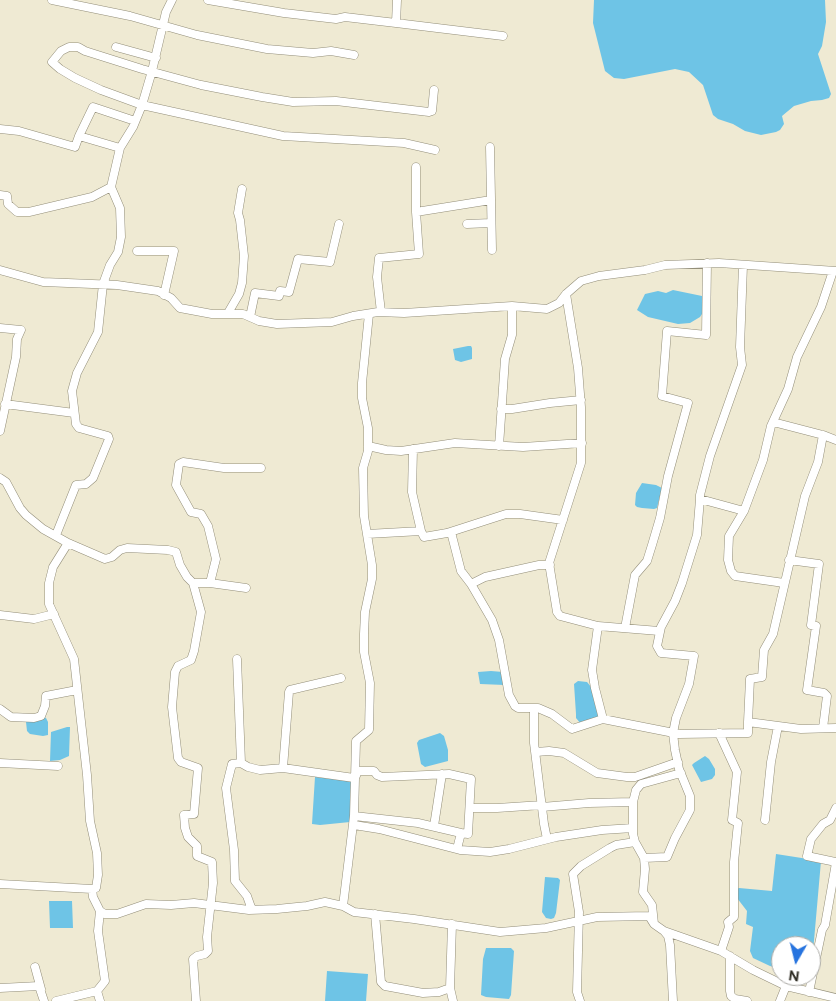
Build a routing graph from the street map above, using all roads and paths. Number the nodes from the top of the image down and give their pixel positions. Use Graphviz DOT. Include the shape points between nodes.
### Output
graph roads {
  1 [pos="52,0"];
  2 [pos="172,0"];
  3 [pos="208,0"];
  4 [pos="397,0"];
  5 [pos="396,22"];
  6 [pos="163,26"];
  7 [pos="503,36"];
  8 [pos="116,47"];
  9 [pos="354,55"];
  10 [pos="156,58"];
  11 [pos="152,71"];
  12 [pos="434,90"];
  13 [pos="142,105"];
  14 [pos="135,122"];
  15 [pos="0,129"];
  16 [pos="79,136"];
  17 [pos="490,147"];
  18 [pos="120,148"];
  19 [pos="435,150"];
  20 [pos="416,167"];
  21 [pos="111,187"];
  22 [pos="242,189"];
  23 [pos="0,195"];
  24 [pos="491,200"];
  25 [pos="416,212"];
  26 [pos="490,222"];
  27 [pos="339,224"];
  28 [pos="467,224"];
  29 [pos="492,250"];
  30 [pos="137,251"];
  31 [pos="708,263"];
  32 [pos="743,265"];
  33 [pos="0,270"];
  34 [pos="835,271"];
  35 [pos="103,284"];
  36 [pos="566,294"];
  37 [pos="164,295"];
  38 [pos="512,306"];
  39 [pos="380,312"];
  40 [pos="228,313"];
  41 [pos="369,314"];
  42 [pos="250,317"];
  43 [pos="0,328"];
  44 [pos="581,400"];
  45 [pos="5,404"];
  46 [pos="501,409"];
  47 [pos="74,413"];
  48 [pos="772,422"];
  49 [pos="0,431"];
  50 [pos="823,434"];
  51 [pos="836,440"];
  52 [pos="582,443"];
  53 [pos="368,446"];
  54 [pos="499,446"];
  55 [pos="413,449"];
  56 [pos="261,468"];
  57 [pos="0,478"];
  58 [pos="700,499"];
  59 [pos="744,512"];
  60 [pos="563,520"];
  61 [pos="422,531"];
  62 [pos="451,532"];
  63 [pos="367,534"];
  64 [pos="56,535"];
  65 [pos="68,542"];
  66 [pos="789,560"];
  67 [pos="550,565"];
  68 [pos="784,582"];
  69 [pos="193,583"];
  70 [pos="210,583"];
  71 [pos="471,584"];
  72 [pos="246,588"];
  73 [pos="54,614"];
  74 [pos="0,615"];
  75 [pos="598,626"];
  76 [pos="625,628"];
  77 [pos="659,631"];
  78 [pos="237,659"];
  79 [pos="342,678"];
  80 [pos="77,690"];
  81 [pos="534,708"];
  82 [pos="0,709"];
  83 [pos="604,719"];
  84 [pos="748,722"];
  85 [pos="778,726"];
  86 [pos="822,728"];
  87 [pos="836,728"];
  88 [pos="674,733"];
  89 [pos="719,733"];
  90 [pos="536,752"];
  91 [pos="678,762"];
  92 [pos="0,763"];
  93 [pos="242,763"];
  94 [pos="58,766"];
  95 [pos="283,768"];
  96 [pos="681,773"];
  97 [pos="442,774"];
  98 [pos="354,780"];
  99 [pos="633,802"];
  100 [pos="542,806"];
  101 [pos="470,808"];
  102 [pos="836,808"];
  103 [pos="354,816"];
  104 [pos="765,820"];
  105 [pos="354,825"];
  106 [pos="434,826"];
  107 [pos="633,828"];
  108 [pos="461,833"];
  109 [pos="548,840"];
  110 [pos="635,842"];
  111 [pos="457,849"];
  112 [pos="644,858"];
  113 [pos="836,862"];
  114 [pos="0,884"];
  115 [pos="92,889"];
  116 [pos="211,905"];
  117 [pos="343,906"];
  118 [pos="252,910"];
  119 [pos="100,911"];
  120 [pos="375,914"];
  121 [pos="579,921"];
  122 [pos="452,924"];
  123 [pos="654,924"];
  124 [pos="664,931"];
  125 [pos="721,951"];
  126 [pos="730,956"];
  127 [pos="35,967"];
  128 [pos="771,979"];
  129 [pos="786,986"];
  130 [pos="0,988"];
  131 [pos="450,988"];
  132 [pos="96,991"];
  133 [pos="809,992"];
  134 [pos="836,998"];
  135 [pos="44,1001"];
  136 [pos="56,1001"];
  137 [pos="100,1001"];
  138 [pos="196,1001"];
  139 [pos="453,1001"];
  140 [pos="580,1001"];
  141 [pos="673,1001"];
  142 [pos="747,1001"];
  143 [pos="780,1001"];
  1 -- 6 [label="street"];
  2 -- 6 [label="street"];
  3 -- 5 [label="street" via="318,17"];
  4 -- 5 [label="street"];
  5 -- 7 [label="street"];
  6 -- 9 [label="street" via="267,49 294,53 331,50"];
  6 -- 10 [label="street"];
  8 -- 10 [label="street"];
  10 -- 11 [label="street"];
  11 -- 12 [label="street" via="201,85 292,102 336,101 429,112"];
  11 -- 13 [label="street"];
  11 -- 13 [label="street" via="78,47 61,51 52,62 75,78"];
  13 -- 14 [label="street"];
  13 -- 19 [label="street" via="283,136 404,144"];
  14 -- 16 [label="street" via="93,107"];
  14 -- 18 [label="street"];
  15 -- 16 [label="street" via="75,147"];
  16 -- 18 [label="street"];
  17 -- 24 [label="street"];
  18 -- 21 [label="street"];
  20 -- 25 [label="street"];
  21 -- 23 [label="street" via="92,197 29,212 17,212 8,204 7,196"];
  21 -- 35 [label="street" via="120,208 121,238"];
  22 -- 40 [label="street" via="238,213 244,256 242,283"];
  24 -- 25 [label="street"];
  24 -- 26 [label="street"];
  25 -- 39 [label="street" via="419,254 379,258"];
  26 -- 28 [label="street"];
  26 -- 29 [label="street"];
  27 -- 42 [label="street" via="330,262 298,259 289,292 280,291 279,296 255,293"];
  30 -- 37 [label="street" via="174,250"];
  31 -- 32 [label="street"];
  31 -- 36 [label="street" via="665,265 599,276 581,281"];
  31 -- 76 [label="street" via="706,335 667,331 662,396 688,403 652,545 647,561 635,575"];
  32 -- 34 [label="street"];
  32 -- 58 [label="street" via="742,365 710,456"];
  33 -- 35 [label="street" via="43,282"];
  34 -- 48 [label="street"];
  35 -- 37 [label="street" via="158,291"];
  35 -- 47 [label="street" via="98,332 76,373 72,391"];
  36 -- 38 [label="street" via="559,303 547,309"];
  36 -- 44 [label="street"];
  37 -- 40 [label="street" via="180,308 212,314"];
  38 -- 39 [label="street"];
  38 -- 46 [label="street" via="512,335 505,359"];
  39 -- 41 [label="street"];
  40 -- 42 [label="street"];
  41 -- 42 [label="street" via="332,322 277,324"];
  41 -- 53 [label="street" via="362,383"];
  43 -- 45 [label="street" via="21,330"];
  44 -- 46 [label="street"];
  44 -- 52 [label="street"];
  45 -- 47 [label="street"];
  45 -- 49 [label="street"];
  46 -- 54 [label="street"];
  47 -- 64 [label="street" via="78,428 109,439 93,478 86,484 76,485"];
  48 -- 50 [label="street"];
  48 -- 59 [label="street"];
  50 -- 51 [label="street"];
  50 -- 66 [label="street"];
  52 -- 54 [label="street"];
  52 -- 60 [label="street" via="581,462"];
  53 -- 55 [label="street" via="386,450"];
  53 -- 63 [label="street" via="363,468"];
  54 -- 55 [label="street" via="455,444"];
  55 -- 61 [label="street" via="412,492"];
  56 -- 70 [label="street" via="180,464 176,485 191,512 201,514 208,526 216,559"];
  57 -- 64 [label="street" via="6,482 26,516"];
  58 -- 59 [label="street"];
  58 -- 77 [label="street" via="697,535 676,602"];
  59 -- 68 [label="street" via="730,536 728,560 731,571 735,576"];
  60 -- 62 [label="street" via="506,514"];
  60 -- 67 [label="street"];
  61 -- 62 [label="street" via="424,537"];
  61 -- 63 [label="street"];
  62 -- 71 [label="street" via="459,566"];
  63 -- 98 [label="street" via="372,565 364,634 370,683 369,730 356,741"];
  64 -- 65 [label="street"];
  65 -- 69 [label="street" via="105,559 127,548 176,552 180,565"];
  65 -- 73 [label="street" via="53,567 49,584 49,604"];
  66 -- 68 [label="street"];
  66 -- 86 [label="street" via="819,564 811,625 816,626 807,690 826,696"];
  67 -- 71 [label="street" via="485,578"];
  67 -- 75 [label="street" via="560,616"];
  68 -- 84 [label="street" via="773,634 764,650 762,677 750,679"];
  69 -- 70 [label="street"];
  69 -- 116 [label="street" via="201,612 191,660 178,666 175,672 172,707 178,758 198,768 194,814 184,815 185,828 197,846 197,856 212,862"];
  70 -- 72 [label="street"];
  71 -- 81 [label="street" via="492,620 512,701 518,708"];
  73 -- 74 [label="street" via="34,619"];
  73 -- 80 [label="street" via="74,659"];
  75 -- 76 [label="street"];
  75 -- 83 [label="street" via="592,670"];
  76 -- 77 [label="street"];
  77 -- 88 [label="street" via="657,646 661,654 694,656"];
  78 -- 93 [label="street"];
  79 -- 95 [label="street" via="288,692"];
  80 -- 82 [label="street" via="46,696 41,716 34,718 11,717"];
  80 -- 115 [label="street" via="98,875 96,888"];
  81 -- 83 [label="street" via="552,714 572,728"];
  81 -- 90 [label="street"];
  83 -- 88 [label="street"];
  84 -- 85 [label="street"];
  84 -- 89 [label="street" via="748,733"];
  85 -- 86 [label="street"];
  85 -- 104 [label="street"];
  86 -- 87 [label="street"];
  88 -- 89 [label="street"];
  88 -- 91 [label="street"];
  89 -- 125 [label="street" via="737,772 732,820 738,822 734,917 728,922"];
  90 -- 91 [label="street" via="564,753 597,773 628,777"];
  90 -- 100 [label="street"];
  91 -- 96 [label="street"];
  92 -- 94 [label="street"];
  93 -- 95 [label="street" via="260,770"];
  93 -- 118 [label="street" via="232,764 226,788 235,882 248,896"];
  95 -- 98 [label="street"];
  96 -- 99 [label="street" via="641,784"];
  96 -- 112 [label="street" via="690,796 690,810 667,857"];
  97 -- 98 [label="street" via="382,777 374,771 358,771"];
  97 -- 101 [label="street" via="471,779"];
  97 -- 106 [label="street"];
  98 -- 103 [label="street"];
  99 -- 100 [label="street"];
  99 -- 107 [label="street"];
  100 -- 101 [label="street"];
  100 -- 109 [label="street"];
  101 -- 108 [label="street" via="468,834"];
  102 -- 113 [label="street" via="830,820 811,839 807,856"];
  103 -- 105 [label="street"];
  103 -- 106 [label="street"];
  105 -- 111 [label="street"];
  105 -- 117 [label="street"];
  106 -- 108 [label="street"];
  107 -- 109 [label="street"];
  107 -- 110 [label="street"];
  108 -- 111 [label="street"];
  109 -- 111 [label="street" via="490,852"];
  110 -- 112 [label="street"];
  110 -- 121 [label="street" via="616,845 574,872"];
  112 -- 123 [label="street" via="643,892 652,905"];
  113 -- 133 [label="street"];
  114 -- 115 [label="street"];
  115 -- 119 [label="street"];
  116 -- 118 [label="street"];
  116 -- 119 [label="street" via="146,904 117,914"];
  116 -- 138 [label="street" via="208,951 193,959"];
  117 -- 118 [label="street" via="325,902"];
  117 -- 120 [label="street" via="354,912"];
  119 -- 132 [label="street" via="98,930 105,980"];
  120 -- 122 [label="street"];
  120 -- 131 [label="street" via="380,982 385,986 422,993"];
  121 -- 122 [label="street" via="500,932"];
  121 -- 123 [label="street" via="598,916 649,916"];
  121 -- 140 [label="street" via="577,992"];
  122 -- 131 [label="street"];
  123 -- 124 [label="street"];
  124 -- 125 [label="street"];
  124 -- 141 [label="street" via="670,945"];
  125 -- 126 [label="street"];
  126 -- 128 [label="street"];
  126 -- 142 [label="street" via="731,996"];
  127 -- 135 [label="street"];
  129 -- 133 [label="street"];
  129 -- 143 [label="street"];
  130 -- 135 [label="street" via="39,986"];
  131 -- 139 [label="street"];
  132 -- 136 [label="street"];
  132 -- 137 [label="street"];
  133 -- 134 [label="street"];
}
